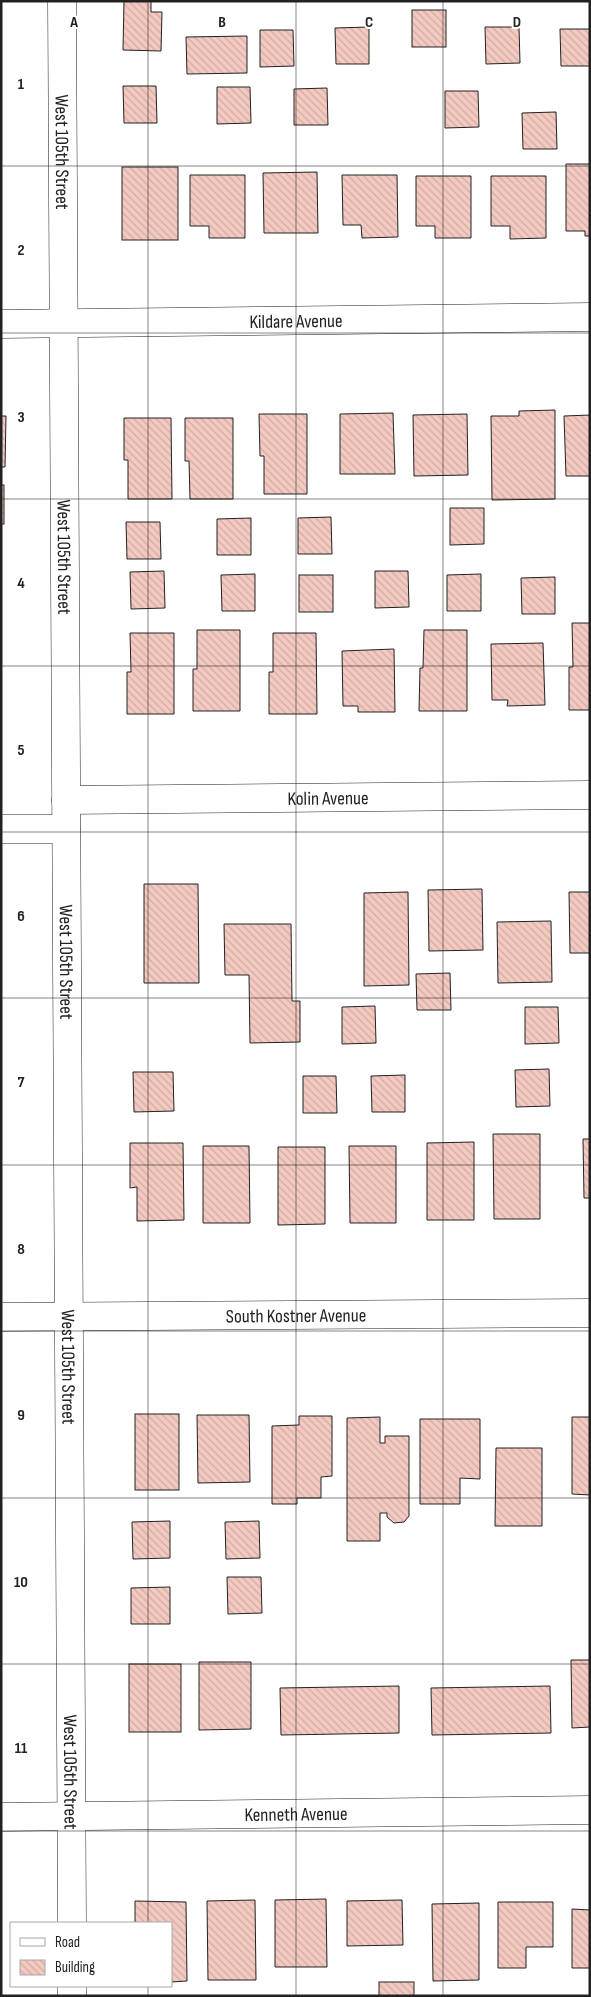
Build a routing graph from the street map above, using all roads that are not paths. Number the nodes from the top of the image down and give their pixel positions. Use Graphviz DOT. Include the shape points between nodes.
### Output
graph roads {
  1 [pos="62,1"];
  2 [pos="590,317"];
  3 [pos="1,324"];
  4 [pos="64,324"];
  5 [pos="590,795"];
  6 [pos="66,800"];
  7 [pos="66,828"];
  8 [pos="1,829"];
  9 [pos="590,1313"];
  10 [pos="69,1316"];
  11 [pos="1,1317"];
  12 [pos="590,1810"];
  13 [pos="1,1816"];
  14 [pos="72,1816"];
  15 [pos="72,1922"];
  1 -- 4 [label="street, West 105th Street"];
  2 -- 4 [label="street, Kildare Avenue"];
  3 -- 4 [label="street, Kildare Avenue"];
  4 -- 6 [label="street, West 105th Street"];
  5 -- 6 [label="street, Kolin Avenue"];
  6 -- 7 [label="street, West 105th Street"];
  7 -- 8 [label="street"];
  7 -- 10 [label="street, West 105th Street"];
  9 -- 10 [label="street, South Kostner Avenue"];
  10 -- 11 [label="street, South Kostner Avenue"];
  10 -- 14 [label="street, West 105th Street"];
  12 -- 14 [label="street, Kenneth Avenue"];
  13 -- 14 [label="street, Kenneth Avenue"];
  14 -- 15 [label="street, West 105th Street"];
}
